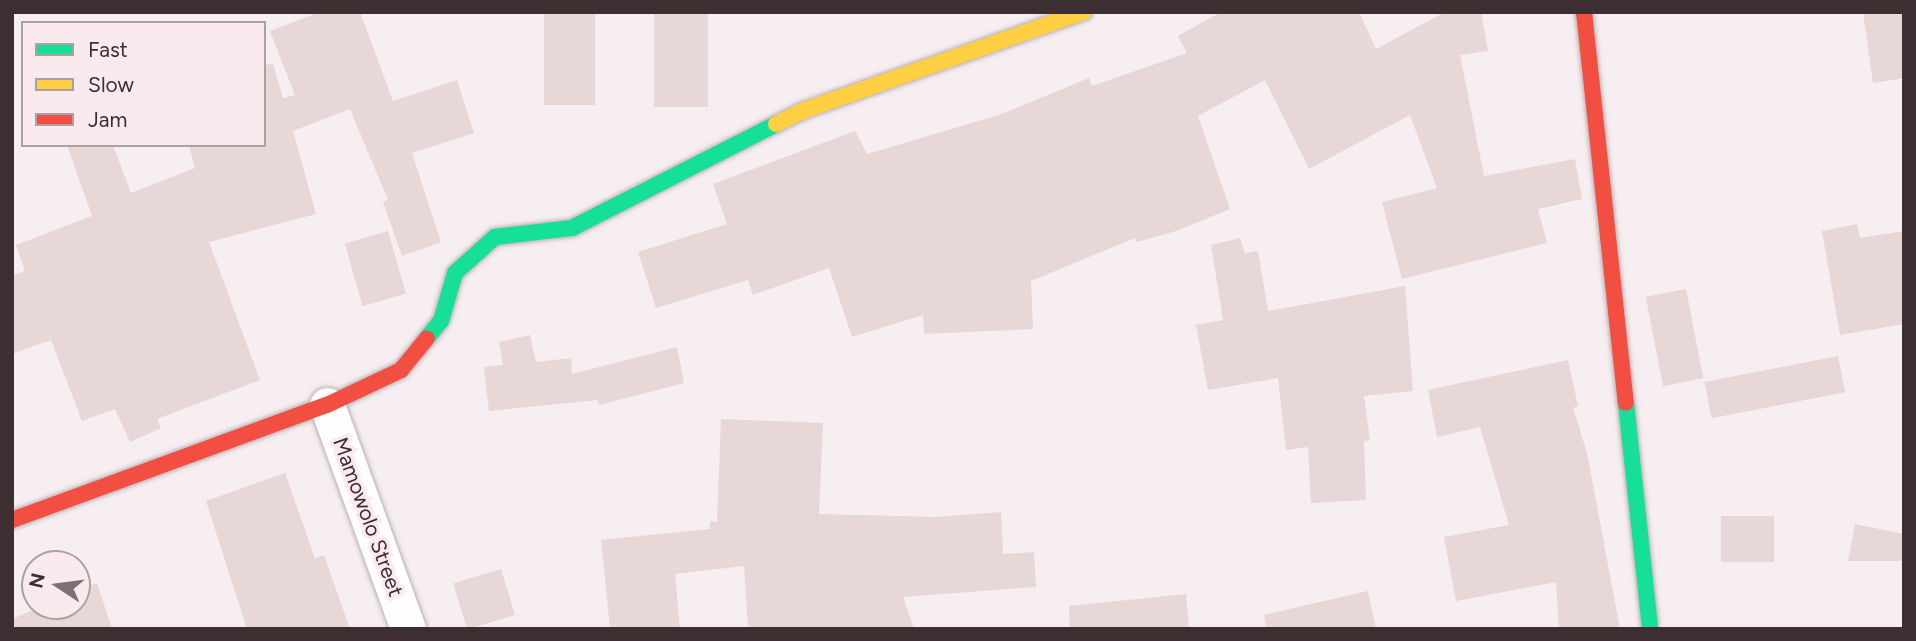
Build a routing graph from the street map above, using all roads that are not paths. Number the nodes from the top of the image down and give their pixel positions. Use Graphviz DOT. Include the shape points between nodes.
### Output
graph roads {
  1 [pos="1084,12"];
  2 [pos="1584,12"];
  3 [pos="327,405"];
  4 [pos="12,520"];
  5 [pos="1650,627"];
  6 [pos="408,629"];
  1 -- 3 [label="street" via="805,110 572,228 495,237 455,273 441,321 401,370"];
  2 -- 5 [label="street"];
  3 -- 4 [label="street"];
  3 -- 6 [label="street, Mamowolo Street"];
}
